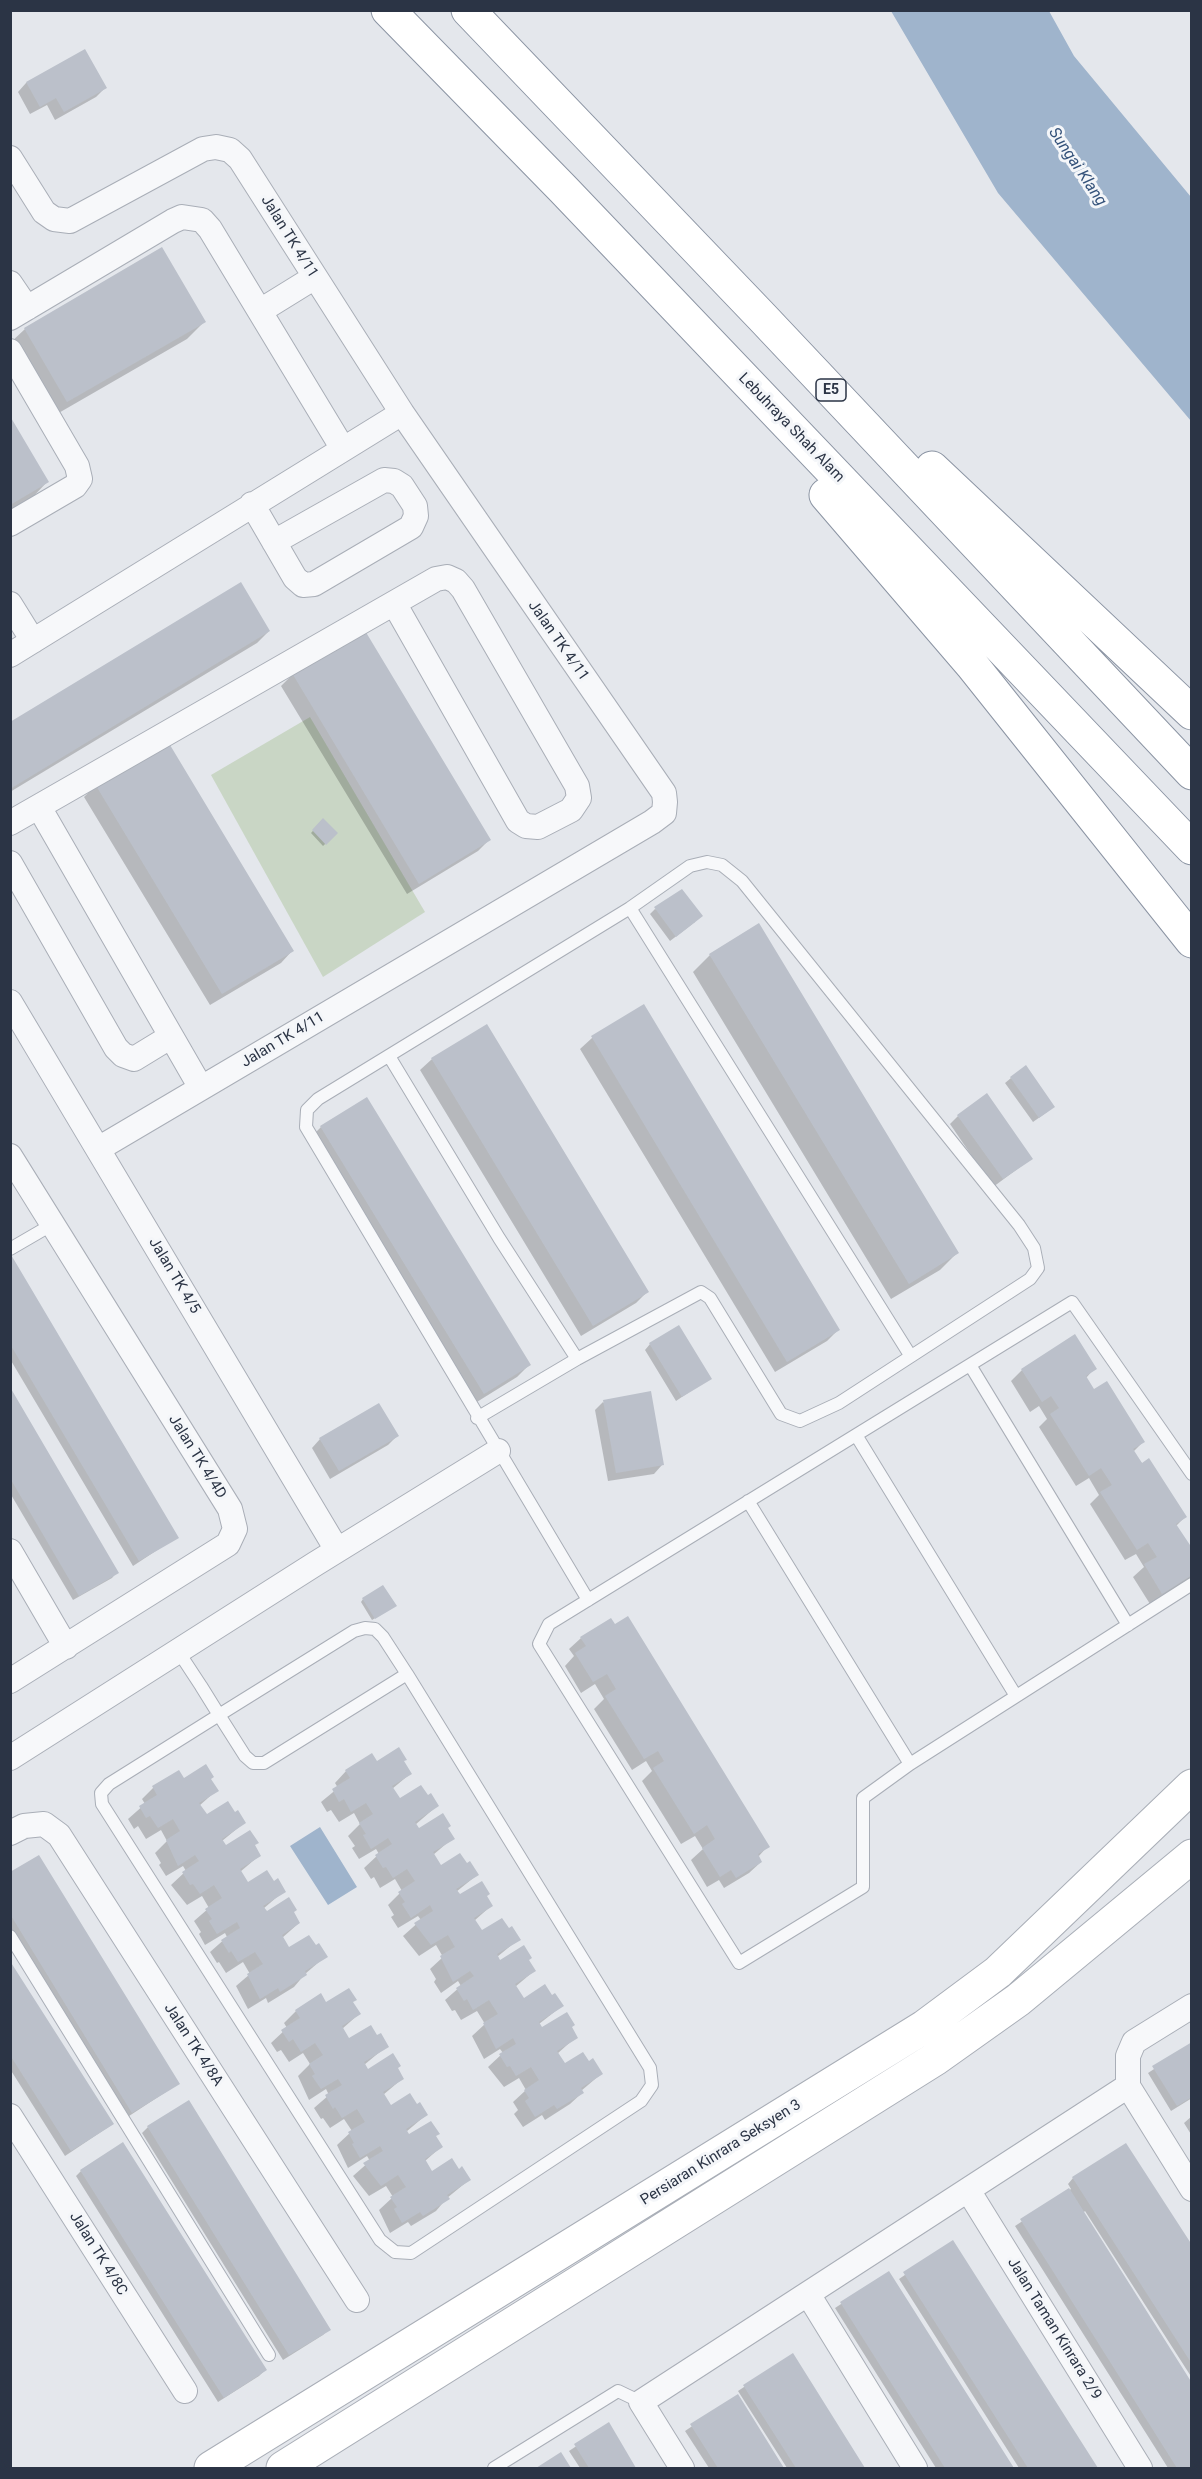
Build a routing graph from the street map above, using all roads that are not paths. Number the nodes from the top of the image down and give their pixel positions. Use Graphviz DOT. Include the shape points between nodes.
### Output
graph roads {
  1 [pos="388,10"];
  2 [pos="468,10"];
  3 [pos="10,158"];
  4 [pos="563,189"];
  5 [pos="315,277"];
  6 [pos="10,283"];
  7 [pos="260,311"];
  8 [pos="19,313"];
  9 [pos="762,317"];
  10 [pos="10,351"];
  11 [pos="402,413"];
  12 [pos="343,448"];
  13 [pos="252,504"];
  14 [pos="10,524"];
  15 [pos="274,542"];
  16 [pos="394,603"];
  17 [pos="10,604"];
  18 [pos="33,641"];
  19 [pos="10,655"];
  20 [pos="1191,713"];
  21 [pos="1191,772"];
  22 [pos="39,807"];
  23 [pos="10,823"];
  24 [pos="1191,848"];
  25 [pos="10,863"];
  26 [pos="630,908"];
  27 [pos="1191,941"];
  28 [pos="10,1002"];
  29 [pos="170,1037"];
  30 [pos="389,1056"];
  31 [pos="201,1088"];
  32 [pos="98,1149"];
  33 [pos="10,1156"];
  34 [pos="53,1224"];
  35 [pos="10,1249"];
  36 [pos="910,1355"];
  37 [pos="577,1359"];
  38 [pos="970,1365"];
  39 [pos="477,1418"];
  40 [pos="856,1435"];
  41 [pos="498,1451"];
  42 [pos="1191,1474"];
  43 [pos="748,1502"];
  44 [pos="337,1550"];
  45 [pos="10,1551"];
  46 [pos="1191,1584"];
  47 [pos="588,1600"];
  48 [pos="1128,1625"];
  49 [pos="66,1647"];
  50 [pos="178,1651"];
  51 [pos="407,1674"];
  52 [pos="10,1681"];
  53 [pos="1016,1696"];
  54 [pos="219,1715"];
  55 [pos="10,1758"];
  56 [pos="910,1764"];
  57 [pos="1191,1786"];
  58 [pos="10,1833"];
  59 [pos="1191,1856"];
  60 [pos="10,1936"];
  61 [pos="1191,2006"];
  62 [pos="1128,2086"];
  63 [pos="10,2116"];
  64 [pos="1191,2189"];
  65 [pos="968,2190"];
  66 [pos="808,2294"];
  67 [pos="357,2300"];
  68 [pos="269,2355"];
  69 [pos="185,2391"];
  70 [pos="641,2402"];
  71 [pos="211,2469"];
  72 [pos="284,2469"];
  73 [pos="494,2469"];
  74 [pos="682,2469"];
  75 [pos="915,2469"];
  76 [pos="1140,2469"];
  1 -- 4 [label="main road, Lebuhraya Shah Alam"];
  2 -- 9 [label="main road, E5"];
  3 -- 5 [label="street, Jalan TK 4/11" via="44,212 54,219 70,221 203,149 230,150 240,159"];
  4 -- 24 [label="main road, Lebuhraya Shah Alam"];
  4 -- 27 [label="main road" via="972,665"];
  5 -- 7 [label="street"];
  5 -- 11 [label="street, Jalan TK 4/11"];
  6 -- 8 [label="street"];
  7 -- 8 [label="street" via="210,229 193,217 173,222"];
  7 -- 12 [label="street"];
  9 -- 20 [label="main road" via="945,479"];
  9 -- 21 [label="main road, E5"];
  10 -- 14 [label="street" via="77,466 80,478 75,486"];
  11 -- 12 [label="street"];
  11 -- 31 [label="street, Jalan TK 4/11" via="664,793 664,813"];
  12 -- 13 [label="street"];
  13 -- 15 [label="street"];
  13 -- 18 [label="street"];
  15 -- 15 [label="street" via="384,480 402,486 415,506 411,527 314,584 303,585 295,578"];
  16 -- 16 [label="street" via="518,821 538,827 571,810 579,798 577,786 463,589 447,577 436,579"];
  16 -- 22 [label="street"];
  17 -- 18 [label="street"];
  18 -- 19 [label="street"];
  22 -- 23 [label="street"];
  22 -- 29 [label="street"];
  25 -- 29 [label="street" via="116,1048 134,1059"];
  26 -- 30 [label="lane"];
  26 -- 36 [label="lane"];
  26 -- 36 [label="lane" via="690,866 707,862 722,865 742,880 1034,1248 1038,1268 1030,1279"];
  28 -- 32 [label="street, Jalan TK 4/5"];
  29 -- 31 [label="street"];
  30 -- 37 [label="lane"];
  30 -- 39 [label="lane" via="318,1099 307,1110 306,1127"];
  31 -- 32 [label="street, Jalan TK 4/11"];
  32 -- 44 [label="street, Jalan TK 4/5"];
  33 -- 34 [label="street, Jalan TK 4/4D"];
  34 -- 35 [label="lane"];
  34 -- 49 [label="street, Jalan TK 4/4D" via="230,1509 235,1529 228,1544"];
  36 -- 37 [label="lane" via="839,1402 800,1421 781,1414 710,1298 701,1292"];
  37 -- 39 [label="lane"];
  38 -- 40 [label="lane"];
  38 -- 42 [label="lane" via="1072,1302"];
  38 -- 48 [label="lane"];
  39 -- 41 [label="lane"];
  40 -- 43 [label="lane"];
  40 -- 53 [label="lane"];
  41 -- 44 [label="street"];
  41 -- 47 [label="lane"];
  43 -- 47 [label="lane"];
  43 -- 56 [label="lane"];
  44 -- 50 [label="street"];
  45 -- 49 [label="street"];
  46 -- 48 [label="lane"];
  47 -- 56 [label="lane" via="549,1624 539,1644 739,1963 863,1887 863,1798"];
  48 -- 53 [label="lane"];
  49 -- 52 [label="street, Jalan TK 4/4D"];
  50 -- 54 [label="lane"];
  50 -- 55 [label="street"];
  51 -- 54 [label="lane" via="383,1637 375,1629 365,1628 354,1631"];
  51 -- 54 [label="lane" via="264,1763 253,1763 245,1756"];
  51 -- 54 [label="lane" via="650,2068 652,2085 641,2101 411,2253 395,2252 380,2240 102,1804 102,1793 109,1784"];
  53 -- 56 [label="lane"];
  57 -- 71 [label="main road, Persiaran Kinrara Seksyen 3" via="998,1972 924,2027"];
  58 -- 67 [label="street, Jalan TK 4/8A" via="24,1826 44,1824 59,1835"];
  59 -- 72 [label="main road" via="1018,2000 935,2059"];
  60 -- 68 [label="lane"];
  61 -- 62 [label="street" via="1134,2042 1128,2056"];
  62 -- 64 [label="street"];
  62 -- 65 [label="street"];
  63 -- 69 [label="street, Jalan TK 4/8C"];
  65 -- 66 [label="street"];
  65 -- 76 [label="street, Jalan Taman Kinrara 2/9"];
  66 -- 70 [label="street"];
  66 -- 75 [label="street"];
  70 -- 73 [label="lane" via="618,2391"];
  70 -- 74 [label="street"];
}
